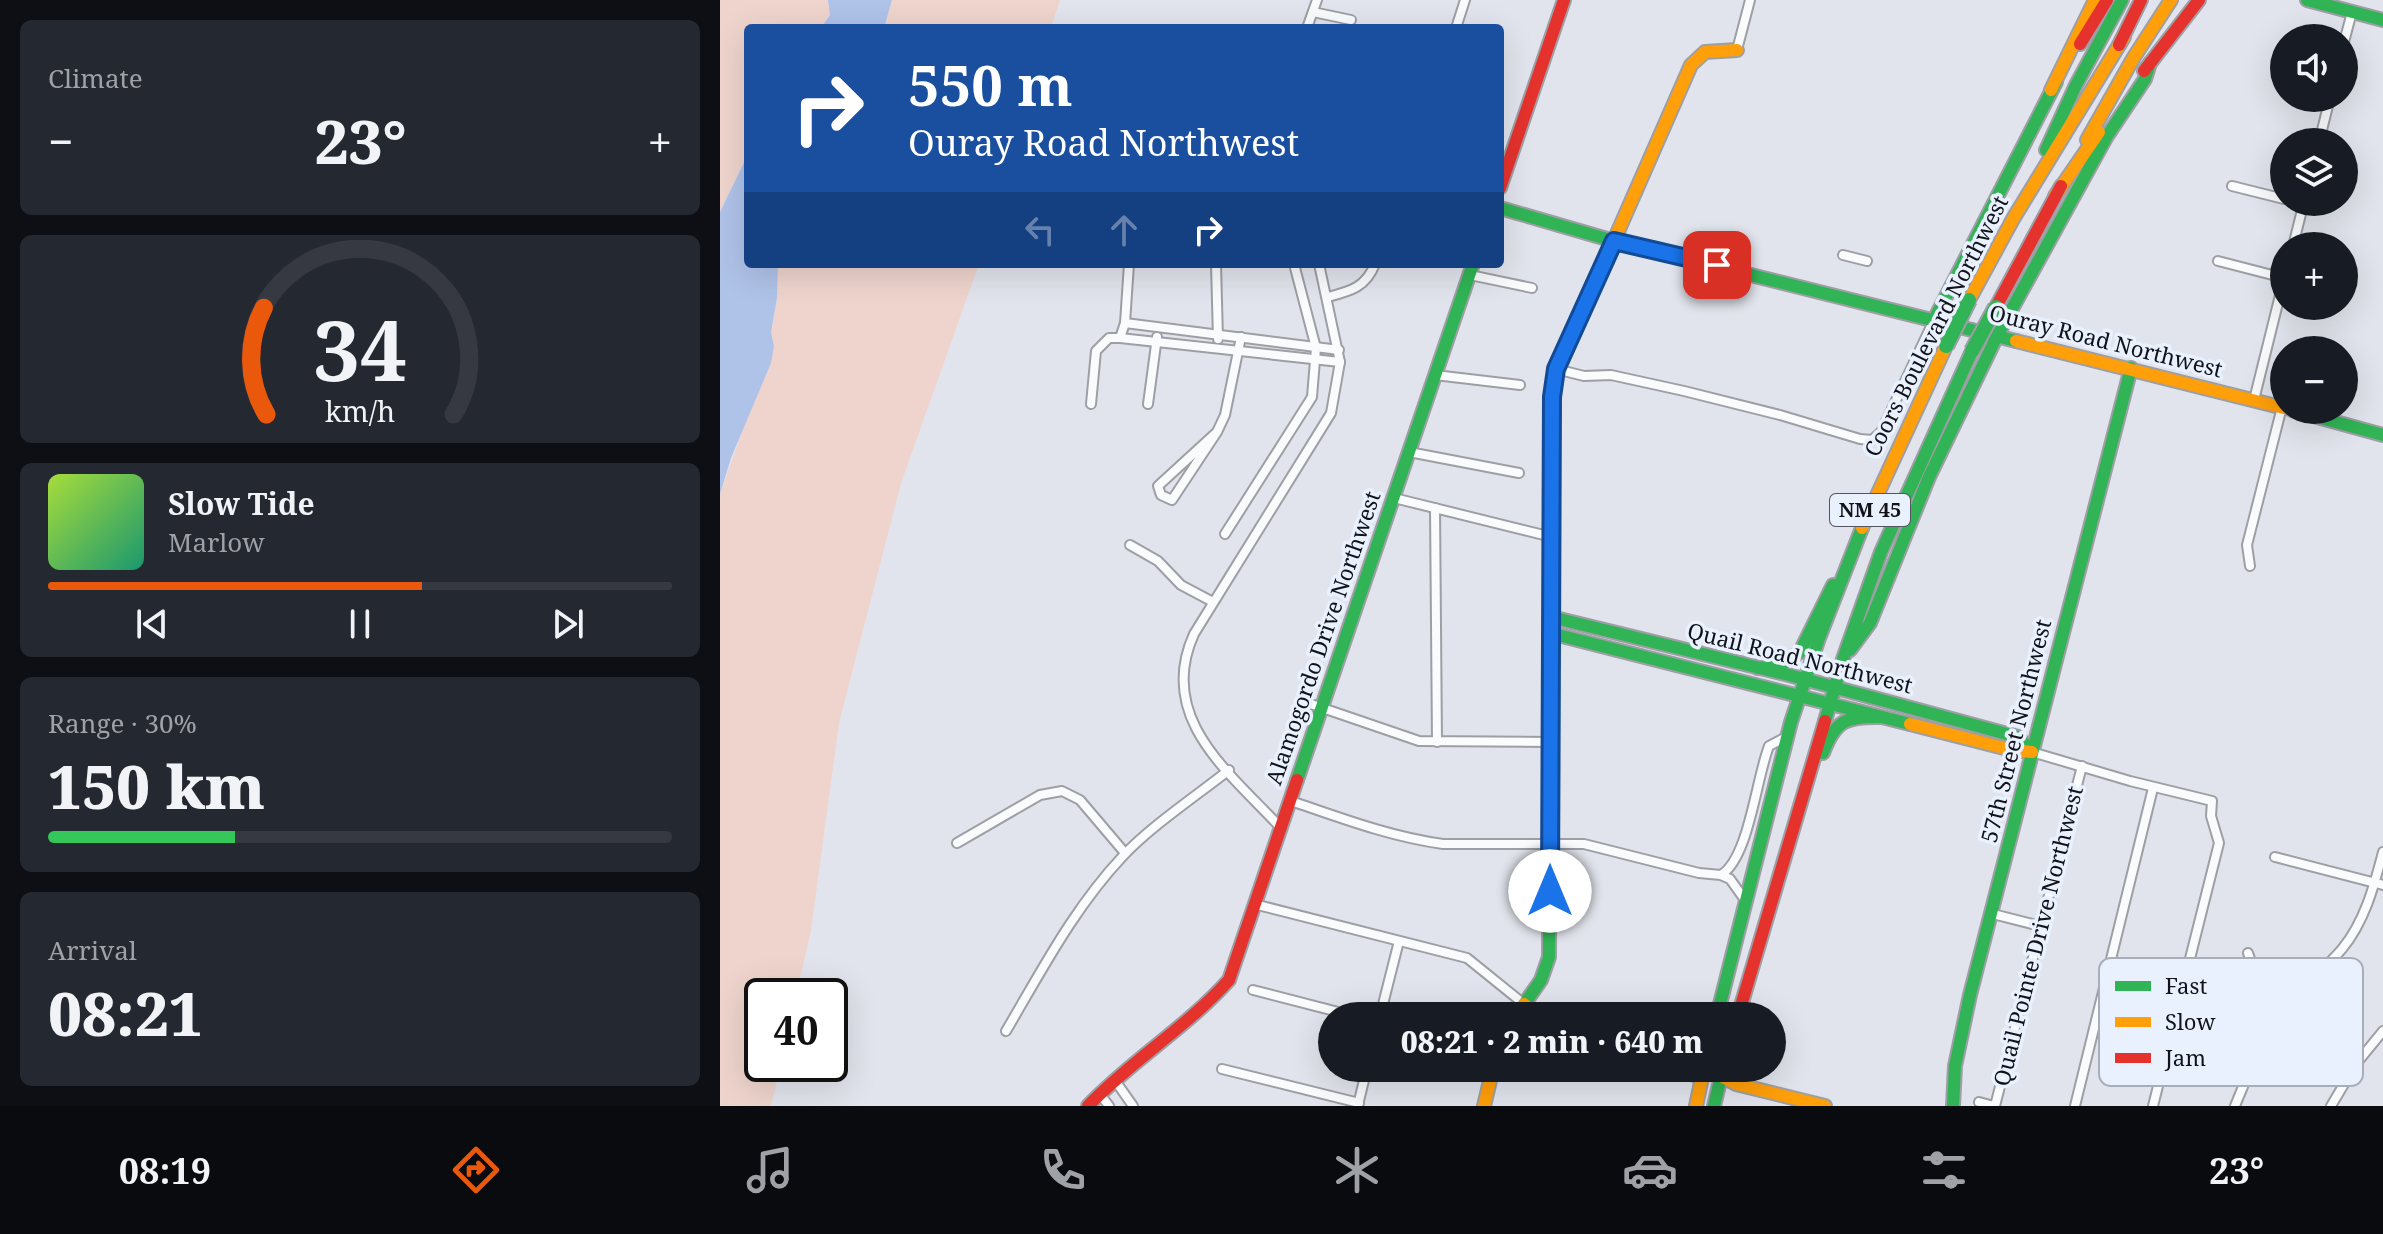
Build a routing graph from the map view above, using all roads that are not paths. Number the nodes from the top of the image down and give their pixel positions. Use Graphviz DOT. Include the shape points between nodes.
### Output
graph roads {
  1 [pos="1317,0"];
  2 [pos="1465,0"];
  3 [pos="1564,0"];
  4 [pos="1750,0"];
  5 [pos="2095,0"];
  6 [pos="2107,0"];
  7 [pos="2122,0"];
  8 [pos="2141,0"];
  9 [pos="2149,0"];
  10 [pos="2171,0"];
  11 [pos="2199,0"];
  12 [pos="2307,0"];
  13 [pos="1313,12"];
  14 [pos="2352,12"];
  15 [pos="1351,20"];
  16 [pos="2383,20"];
  17 [pos="1308,24"];
  18 [pos="1457,24"];
  19 [pos="2349,24"];
  20 [pos="2119,45"];
  21 [pos="1737,50"];
  22 [pos="2150,63"];
  23 [pos="2051,90"];
  24 [pos="1504,176"];
  25 [pos="2232,186"];
  26 [pos="2055,196"];
  27 [pos="2270,196"];
  28 [pos="1504,209"];
  29 [pos="2013,219"];
  30 [pos="1614,241"];
  31 [pos="1843,255"];
  32 [pos="1867,261"];
  33 [pos="2218,261"];
  34 [pos="1129,268"];
  35 [pos="1216,268"];
  36 [pos="1295,268"];
  37 [pos="1320,268"];
  38 [pos="1373,268"];
  39 [pos="1471,269"];
  40 [pos="2270,275"];
  41 [pos="1532,288"];
  42 [pos="1328,297"];
  43 [pos="1934,320"];
  44 [pos="2274,320"];
  45 [pos="1125,323"];
  46 [pos="1158,327"];
  47 [pos="1217,335"];
  48 [pos="1997,336"];
  49 [pos="1241,337"];
  50 [pos="1120,338"];
  51 [pos="1156,342"];
  52 [pos="1316,348"];
  53 [pos="1218,349"];
  54 [pos="1339,350"];
  55 [pos="1239,351"];
  56 [pos="1316,360"];
  57 [pos="1340,362"];
  58 [pos="2131,368"];
  59 [pos="1556,369"];
  60 [pos="1435,375"];
  61 [pos="1520,385"];
  62 [pos="2254,400"];
  63 [pos="1091,404"];
  64 [pos="1148,404"];
  65 [pos="2270,404"];
  66 [pos="2281,424"];
  67 [pos="2343,424"];
  68 [pos="1217,432"];
  69 [pos="2383,435"];
  70 [pos="1409,452"];
  71 [pos="1519,473"];
  72 [pos="1394,498"];
  73 [pos="1435,508"];
  74 [pos="1225,534"];
  75 [pos="1552,537"];
  76 [pos="1130,545"];
  77 [pos="1853,550"];
  78 [pos="2250,566"];
  79 [pos="1551,591"];
  80 [pos="1213,602"];
  81 [pos="1551,617"];
  82 [pos="1581,625"];
  83 [pos="1550,633"];
  84 [pos="1628,645"];
  85 [pos="1843,659"];
  86 [pos="1758,668"];
  87 [pos="1805,680"];
  88 [pos="1833,688"];
  89 [pos="1799,696"];
  90 [pos="1305,702"];
  91 [pos="1828,703"];
  92 [pos="1323,708"];
  93 [pos="1881,717"];
  94 [pos="1788,736"];
  95 [pos="1437,742"];
  96 [pos="1550,742"];
  97 [pos="2032,752"];
  98 [pos="2082,766"];
  99 [pos="1229,770"];
  100 [pos="2153,788"];
  101 [pos="1291,801"];
  102 [pos="1800,808"];
  103 [pos="1281,828"];
  104 [pos="957,843"];
  105 [pos="1550,844"];
  106 [pos="2383,852"];
  107 [pos="1125,853"];
  108 [pos="2275,857"];
  109 [pos="1721,875"];
  110 [pos="2379,884"];
  111 [pos="1746,901"];
  112 [pos="1254,904"];
  113 [pos="1993,914"];
  114 [pos="2040,926"];
  115 [pos="1399,941"];
  116 [pos="2248,953"];
  117 [pos="2111,958"];
  118 [pos="2190,958"];
  119 [pos="2250,958"];
  120 [pos="2332,958"];
  121 [pos="1253,990"];
  122 [pos="1721,999"];
  123 [pos="1384,1002"];
  124 [pos="1512,1002"];
  125 [pos="1526,1002"];
  126 [pos="1720,1002"];
  127 [pos="1721,1002"];
  128 [pos="1742,1002"];
  129 [pos="1318,1007"];
  130 [pos="2099,1008"];
  131 [pos="1006,1031"];
  132 [pos="2383,1031"];
  133 [pos="2363,1055"];
  134 [pos="1222,1069"];
  135 [pos="1114,1079"];
  136 [pos="1364,1082"];
  137 [pos="1490,1082"];
  138 [pos="1701,1082"];
  139 [pos="1707,1082"];
  140 [pos="1718,1082"];
  141 [pos="1734,1082"];
  142 [pos="2158,1086"];
  143 [pos="2243,1086"];
  144 [pos="2343,1086"];
  145 [pos="1099,1093"];
  146 [pos="1979,1102"];
  147 [pos="1358,1104"];
  148 [pos="1088,1106"];
  149 [pos="1109,1106"];
  150 [pos="1133,1106"];
  151 [pos="1484,1106"];
  152 [pos="1696,1106"];
  153 [pos="1711,1106"];
  154 [pos="1825,1106"];
  155 [pos="1953,1106"];
  156 [pos="1994,1106"];
  157 [pos="2075,1106"];
  158 [pos="2153,1106"];
  159 [pos="2235,1106"];
  160 [pos="2331,1106"];
  1 -- 13 [label="street"];
  2 -- 18 [label="street"];
  3 -- 24 [label="main road"];
  4 -- 21 [label="street"];
  5 -- 23 [label="main road"];
  6 -- 23 [label="main road"];
  7 -- 29 [label="main road"];
  8 -- 20 [label="main road"];
  9 -- 20 [label="main road, Coors Boulevard Northwest / NM 45"];
  10 -- 26 [label="main road, Coors Boulevard Northwest / NM 45"];
  11 -- 22 [label="main road"];
  12 -- 14 [label="main road"];
  13 -- 15 [label="street"];
  13 -- 17 [label="street"];
  14 -- 16 [label="main road"];
  14 -- 19 [label="street"];
  20 -- 29 [label="main road, Coors Boulevard Northwest / NM 45"];
  21 -- 30 [label="main road" via="1705,52 1691,65"];
  22 -- 26 [label="main road"];
  22 -- 48 [label="main road"];
  23 -- 43 [label="main road"];
  25 -- 27 [label="street"];
  26 -- 85 [label="main road, Coors Boulevard Northwest / NM 45, bridge" via="1972,351 1903,499"];
  28 -- 30 [label="main road, Ouray Road Northwest"];
  29 -- 77 [label="main road, Coors Boulevard Northwest / NM 45, bridge" via="1892,457"];
  30 -- 43 [label="main road, Ouray Road Northwest"];
  30 -- 59 [label="main road"];
  31 -- 32 [label="street"];
  33 -- 40 [label="street"];
  34 -- 45 [label="street"];
  35 -- 47 [label="street"];
  36 -- 52 [label="street"];
  37 -- 42 [label="street"];
  38 -- 42 [label="street" via="1363,284"];
  39 -- 41 [label="street"];
  39 -- 60 [label="main road, Alamogordo Drive Northwest"];
  42 -- 54 [label="street"];
  43 -- 48 [label="main road, Ouray Road Northwest"];
  43 -- 59 [label="street" via="1872,440 1611,375"];
  44 -- 62 [label="street"];
  45 -- 46 [label="street"];
  45 -- 50 [label="street"];
  46 -- 47 [label="street"];
  46 -- 51 [label="street"];
  47 -- 49 [label="street"];
  47 -- 53 [label="street"];
  48 -- 58 [label="main road, Ouray Road Northwest"];
  48 -- 85 [label="main road" via="1929,477 1870,623"];
  49 -- 52 [label="street"];
  49 -- 55 [label="street"];
  50 -- 51 [label="street"];
  50 -- 63 [label="street" via="1109,338 1096,351"];
  51 -- 53 [label="street"];
  51 -- 64 [label="street"];
  52 -- 54 [label="street"];
  52 -- 56 [label="street"];
  53 -- 55 [label="street"];
  54 -- 57 [label="street"];
  55 -- 56 [label="street"];
  55 -- 68 [label="street"];
  56 -- 57 [label="street"];
  56 -- 74 [label="street" via="1306,409"];
  57 -- 80 [label="street" via="1327,422"];
  58 -- 62 [label="main road, Ouray Road Northwest"];
  58 -- 97 [label="main road, 57th Street Northwest"];
  59 -- 75 [label="main road"];
  60 -- 61 [label="street"];
  60 -- 70 [label="main road, Alamogordo Drive Northwest"];
  62 -- 65 [label="main road, Ouray Road Northwest"];
  66 -- 78 [label="street" via="2247,545"];
  67 -- 69 [label="main road, Ouray Road Northwest"];
  68 -- 68 [label="street" via="1172,500 1161,495 1158,486"];
  70 -- 71 [label="street"];
  70 -- 72 [label="main road, Alamogordo Drive Northwest"];
  72 -- 73 [label="street"];
  72 -- 92 [label="main road, Alamogordo Drive Northwest"];
  73 -- 75 [label="street"];
  73 -- 95 [label="street"];
  75 -- 79 [label="main road"];
  76 -- 80 [label="street" via="1158,561 1181,585"];
  77 -- 86 [label="main road" via="1800,652 1780,666"];
  77 -- 87 [label="main road, Coors Boulevard Northwest / NM 45"];
  79 -- 81 [label="main road"];
  79 -- 82 [label="main road"];
  80 -- 99 [label="street" via="1189,645 1183,687 1195,727"];
  81 -- 82 [label="main road, Quail Road Northwest"];
  81 -- 83 [label="main road"];
  82 -- 84 [label="main road, Quail Road Northwest"];
  83 -- 84 [label="main road, Quail Road Northwest"];
  83 -- 96 [label="main road"];
  84 -- 86 [label="main road, Quail Road Northwest"];
  84 -- 89 [label="main road, Quail Road Northwest"];
  85 -- 88 [label="main road, Coors Boulevard Northwest / NM 45"];
  86 -- 87 [label="main road, Quail Road Northwest"];
  87 -- 88 [label="main road, Quail Road Northwest"];
  87 -- 89 [label="main road, Coors Boulevard Northwest / NM 45"];
  88 -- 91 [label="main road, Coors Boulevard Northwest / NM 45"];
  88 -- 97 [label="main road, Quail Road Northwest" via="2018,737"];
  89 -- 91 [label="main road, Quail Road Northwest"];
  89 -- 94 [label="main road, Coors Boulevard Northwest / NM 45"];
  90 -- 92 [label="street"];
  91 -- 93 [label="main road, Quail Road Northwest"];
  91 -- 102 [label="main road, Coors Boulevard Northwest / NM 45"];
  92 -- 95 [label="street" via="1419,741"];
  92 -- 101 [label="main road, Alamogordo Drive Northwest"];
  93 -- 97 [label="main road, Quail Road Northwest"];
  93 -- 102 [label="main road" via="1847,718 1835,726"];
  94 -- 109 [label="street" via="1769,746 1740,853"];
  94 -- 111 [label="main road, Coors Boulevard Northwest / NM 45"];
  95 -- 96 [label="street"];
  96 -- 105 [label="main road"];
  97 -- 98 [label="street, Quail Road Northwest"];
  97 -- 113 [label="main road, 57th Street Northwest"];
  98 -- 100 [label="street, Quail Road Northwest"];
  98 -- 114 [label="street, Quail Pointe Drive Northwest"];
  99 -- 103 [label="street"];
  99 -- 107 [label="street"];
  100 -- 117 [label="street"];
  100 -- 118 [label="street, Quail Road Northwest" via="2212,801 2219,843"];
  101 -- 103 [label="main road, Alamogordo Drive Northwest"];
  101 -- 105 [label="street" via="1425,841"];
  102 -- 128 [label="main road, Coors Boulevard Northwest / NM 45"];
  103 -- 112 [label="main road, Alamogordo Drive Northwest"];
  104 -- 107 [label="street" via="1040,795 1062,791 1080,800"];
  105 -- 109 [label="street" via="1584,844"];
  105 -- 125 [label="main road" via="1549,957"];
  106 -- 110 [label="street"];
  107 -- 131 [label="street" via="1069,922"];
  108 -- 110 [label="street"];
  109 -- 111 [label="street"];
  110 -- 120 [label="street"];
  111 -- 122 [label="main road, Coors Boulevard Northwest / NM 45"];
  112 -- 115 [label="street"];
  112 -- 135 [label="main road, Alamogordo Drive Northwest" via="1229,980 1220,992"];
  113 -- 114 [label="street"];
  113 -- 155 [label="main road, 57th Street Northwest" via="1955,1066"];
  114 -- 156 [label="street, Quail Pointe Drive Northwest"];
  115 -- 123 [label="street"];
  115 -- 124 [label="street" via="1467,958"];
  116 -- 119 [label="street"];
  121 -- 129 [label="street"];
  122 -- 126 [label="main road, Coors Boulevard Northwest / NM 45"];
  122 -- 127 [label="main road"];
  130 -- 157 [label="street"];
  132 -- 133 [label="street"];
  134 -- 147 [label="street"];
  135 -- 145 [label="main road, Alamogordo Drive Northwest"];
  135 -- 150 [label="street"];
  136 -- 147 [label="street"];
  137 -- 151 [label="main road"];
  138 -- 152 [label="main road"];
  139 -- 153 [label="main road"];
  140 -- 153 [label="main road"];
  141 -- 154 [label="main road"];
  142 -- 158 [label="street, Quail Road Northwest"];
  143 -- 159 [label="street"];
  144 -- 160 [label="street"];
  145 -- 148 [label="main road, Alamogordo Drive Northwest"];
  145 -- 149 [label="street"];
  146 -- 156 [label="street, Quail Pointe Drive Northwest"];
}
